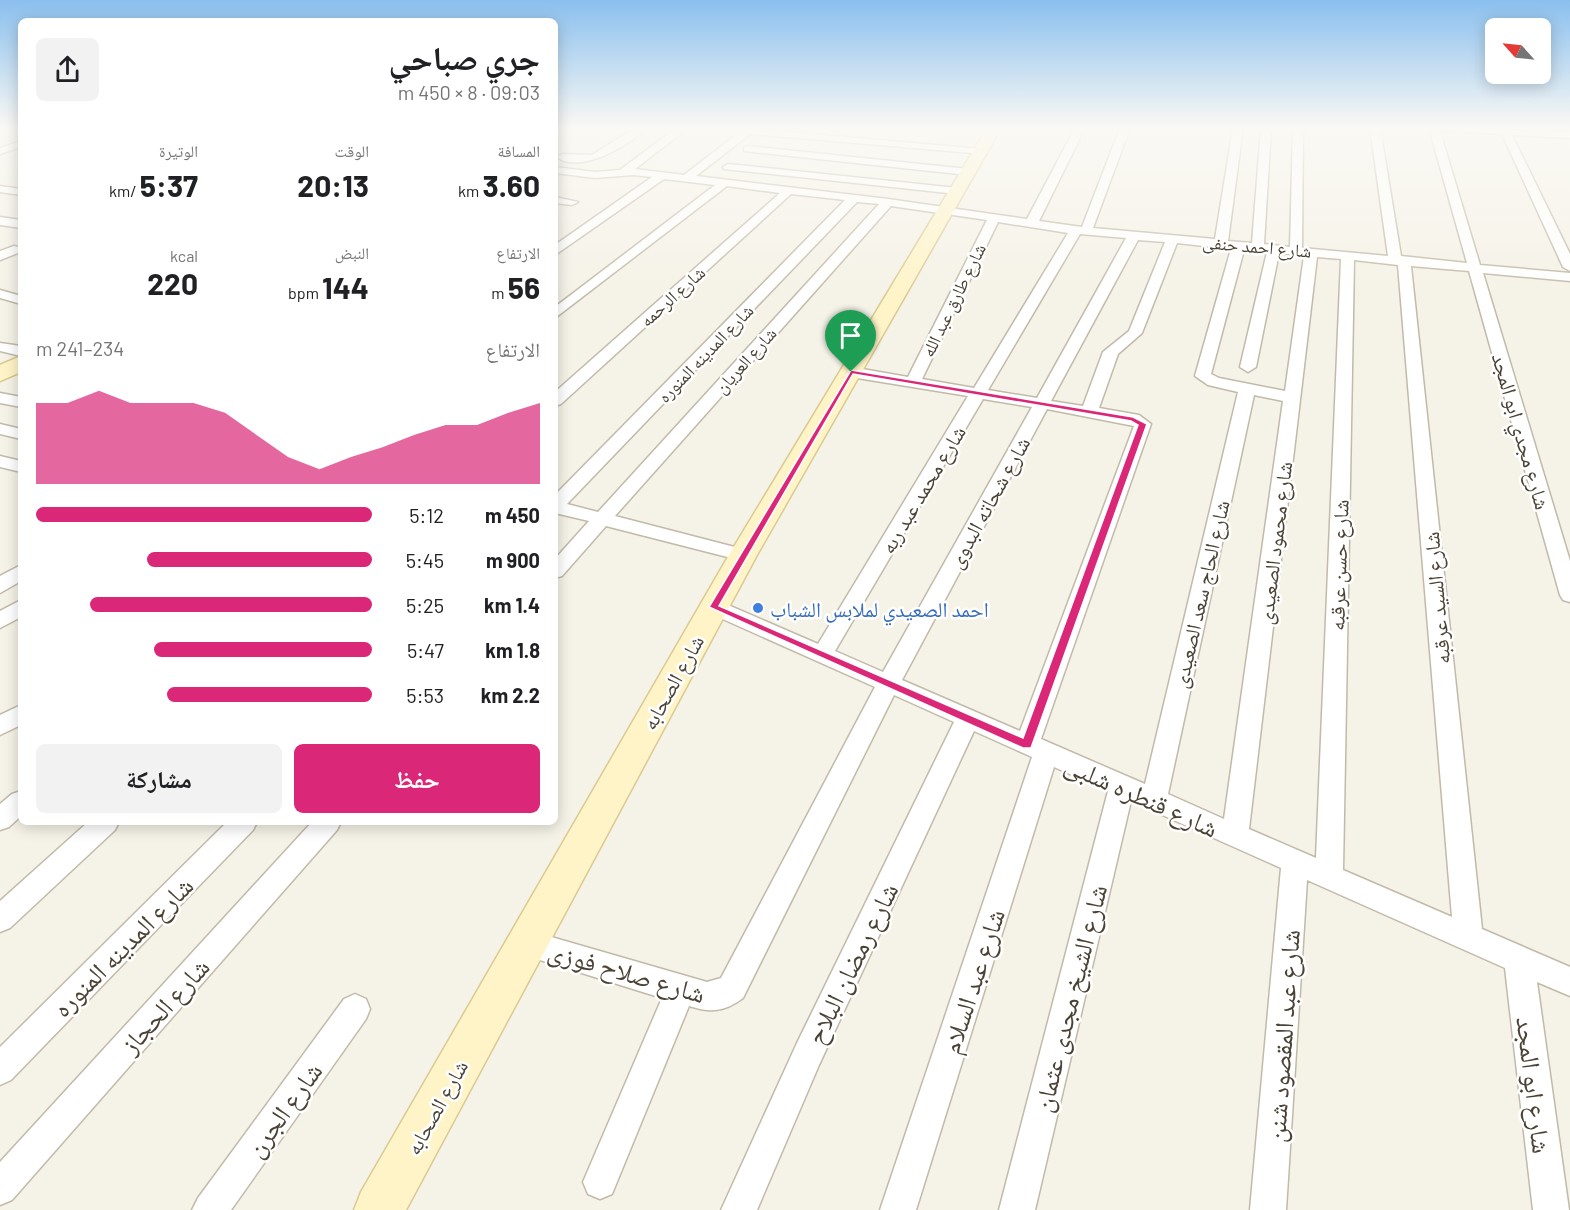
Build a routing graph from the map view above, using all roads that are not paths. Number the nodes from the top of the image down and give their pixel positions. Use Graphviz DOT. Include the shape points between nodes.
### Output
graph roads {
  1 [pos="649,184"];
  2 [pos="716,184"];
  3 [pos="731,184"];
  4 [pos="934,184"];
  5 [pos="961,184"];
  6 [pos="976,184"];
  7 [pos="1051,184"];
  8 [pos="1101,184"];
  9 [pos="1230,184"];
  10 [pos="1262,184"];
  11 [pos="1300,184"];
  12 [pos="1385,184"];
  13 [pos="1450,184"];
  14 [pos="1531,184"];
  15 [pos="0,189"];
  16 [pos="788,191"];
  17 [pos="18,192"];
  18 [pos="854,198"];
  19 [pos="558,200"];
  20 [pos="572,202"];
  21 [pos="888,202"];
  22 [pos="994,218"];
  23 [pos="0,221"];
  24 [pos="18,224"];
  25 [pos="1031,224"];
  26 [pos="1081,230"];
  27 [pos="1134,236"];
  28 [pos="1172,239"];
  29 [pos="1221,243"];
  30 [pos="1239,244"];
  31 [pos="1258,246"];
  32 [pos="558,248"];
  33 [pos="1274,248"];
  34 [pos="14,250"];
  35 [pos="1303,250"];
  36 [pos="1348,254"];
  37 [pos="0,256"];
  38 [pos="1399,259"];
  39 [pos="1474,267"];
  40 [pos="1570,267"];
  41 [pos="1570,277"];
  42 [pos="0,294"];
  43 [pos="18,299"];
  44 [pos="558,312"];
  45 [pos="0,347"];
  46 [pos="18,350"];
  47 [pos="18,365"];
  48 [pos="1248,367"];
  49 [pos="687,372"];
  50 [pos="851,372"];
  51 [pos="0,374"];
  52 [pos="727,380"];
  53 [pos="913,382"];
  54 [pos="1246,389"];
  55 [pos="981,393"];
  56 [pos="0,398"];
  57 [pos="558,398"];
  58 [pos="1293,398"];
  59 [pos="18,401"];
  60 [pos="1041,404"];
  61 [pos="1089,412"];
  62 [pos="0,429"];
  63 [pos="18,433"];
  64 [pos="0,461"];
  65 [pos="18,466"];
  66 [pos="558,504"];
  67 [pos="558,508"];
  68 [pos="602,519"];
  69 [pos="742,555"];
  70 [pos="558,568"];
  71 [pos="18,574"];
  72 [pos="0,586"];
  73 [pos="1570,596"];
  74 [pos="714,607"];
  75 [pos="18,609"];
  76 [pos="0,621"];
  77 [pos="822,655"];
  78 [pos="888,684"];
  79 [pos="18,716"];
  80 [pos="968,719"];
  81 [pos="0,726"];
  82 [pos="1036,749"];
  83 [pos="1122,786"];
  84 [pos="1154,800"];
  85 [pos="18,804"];
  86 [pos="0,819"];
  87 [pos="103,825"];
  88 [pos="241,825"];
  89 [pos="325,825"];
  90 [pos="1235,836"];
  91 [pos="1295,862"];
  92 [pos="1329,877"];
  93 [pos="0,919"];
  94 [pos="1468,938"];
  95 [pos="527,943"];
  96 [pos="1519,960"];
  97 [pos="1570,982"];
  98 [pos="681,989"];
  99 [pos="727,993"];
  100 [pos="355,1009"];
  101 [pos="0,1069"];
  102 [pos="600,1182"];
  103 [pos="0,1188"];
  104 [pos="210,1210"];
  105 [pos="378,1210"];
  106 [pos="739,1210"];
  107 [pos="898,1210"];
  108 [pos="1017,1210"];
  109 [pos="1268,1210"];
  110 [pos="1551,1210"];
  1 -- 32 [label="street"];
  2 -- 44 [label="street"];
  3 -- 16 [label="street"];
  4 -- 21 [label="street"];
  5 -- 50 [label="street, شارع الصحابه"];
  6 -- 22 [label="street, شارع احمد حنفى"];
  7 -- 25 [label="street"];
  8 -- 26 [label="street, شارع محمد عبد ربه"];
  9 -- 29 [label="street"];
  10 -- 31 [label="street"];
  11 -- 35 [label="street, شارع محمود الصعيدى"];
  12 -- 38 [label="street, شارع السيد عرقبه"];
  13 -- 39 [label="street, شارع مجدي ابو المجد"];
  14 -- 40 [label="street"];
  15 -- 17 [label="street"];
  16 -- 18 [label="street"];
  16 -- 57 [label="street, شارع الرحمه"];
  18 -- 21 [label="street"];
  18 -- 49 [label="street, شارع المدينه المنوره"];
  19 -- 20 [label="street"];
  21 -- 52 [label="street, شارع العريان"];
  22 -- 25 [label="street, شارع احمد حنفى"];
  22 -- 53 [label="street, شارع طارق عبد الله"];
  23 -- 24 [label="street"];
  25 -- 26 [label="street, شارع احمد حنفى"];
  26 -- 27 [label="street, شارع احمد حنفى"];
  26 -- 55 [label="street, شارع محمد عبد ربه"];
  27 -- 28 [label="street, شارع احمد حنفى"];
  27 -- 60 [label="street, شارع شحاته البدوى"];
  28 -- 29 [label="street, شارع احمد حنفى"];
  28 -- 61 [label="street" via="1135,333 1111,352"];
  29 -- 30 [label="street, شارع احمد حنفى"];
  30 -- 31 [label="street, شارع احمد حنفى"];
  30 -- 54 [label="street" via="1202,374 1210,381"];
  31 -- 33 [label="street, شارع احمد حنفى"];
  33 -- 35 [label="street, شارع احمد حنفى"];
  33 -- 48 [label="street"];
  34 -- 37 [label="street"];
  35 -- 36 [label="street, شارع احمد حنفى"];
  35 -- 58 [label="street, شارع محمود الصعيدى"];
  36 -- 38 [label="street, شارع احمد حنفى"];
  36 -- 92 [label="street, شارع حسن عرقبه"];
  38 -- 39 [label="street, شارع احمد حنفى"];
  38 -- 94 [label="street, شارع السيد عرقبه"];
  39 -- 41 [label="street, شارع احمد حنفى"];
  39 -- 73 [label="street, شارع مجدي ابو المجد"];
  42 -- 43 [label="street"];
  45 -- 46 [label="street"];
  47 -- 51 [label="street"];
  49 -- 52 [label="street"];
  49 -- 66 [label="street, شارع المدينه المنوره"];
  50 -- 53 [label="street"];
  50 -- 69 [label="street, شارع الصحابه"];
  52 -- 68 [label="street, شارع العريان"];
  53 -- 55 [label="street"];
  54 -- 58 [label="street"];
  54 -- 84 [label="street, شارع الحاج سعد الصعيدى"];
  55 -- 60 [label="street"];
  55 -- 77 [label="street, شارع محمد عبد ربه"];
  56 -- 59 [label="street"];
  58 -- 90 [label="street, شارع محمود الصعيدى"];
  60 -- 61 [label="street"];
  60 -- 78 [label="street, شارع شحاته البدوى"];
  61 -- 82 [label="street, شارع عبد السلام" via="1143,424"];
  62 -- 63 [label="street"];
  64 -- 65 [label="street"];
  67 -- 68 [label="street"];
  68 -- 69 [label="street"];
  68 -- 70 [label="street"];
  69 -- 74 [label="street, شارع الصحابه"];
  71 -- 72 [label="street"];
  74 -- 77 [label="street, شارع قنطره شلبى"];
  74 -- 95 [label="street, شارع الصحابه"];
  75 -- 76 [label="street"];
  77 -- 78 [label="street, شارع قنطره شلبى"];
  78 -- 80 [label="street, شارع قنطره شلبى"];
  78 -- 99 [label="street, شارع شحاته البدوى"];
  79 -- 81 [label="street"];
  80 -- 82 [label="street, شارع قنطره شلبى"];
  80 -- 106 [label="street, شارع رمضان البلاح" via="808,1054"];
  82 -- 83 [label="street, شارع قنطره شلبى"];
  82 -- 107 [label="street, شارع عبد السلام"];
  83 -- 84 [label="street, شارع قنطره شلبى"];
  83 -- 108 [label="street, شارع الشيخ مجدى عثمان"];
  84 -- 90 [label="street, شارع قنطره شلبى"];
  85 -- 86 [label="street"];
  87 -- 93 [label="street"];
  88 -- 101 [label="street, شارع المدينه المنوره"];
  89 -- 103 [label="street, شارع الحجاز"];
  90 -- 91 [label="street, شارع قنطره شلبى"];
  91 -- 92 [label="street, شارع قنطره شلبى"];
  91 -- 109 [label="street, شارع عبد المقصود شنن"];
  92 -- 94 [label="street, شارع قنطره شلبى"];
  94 -- 96 [label="street, شارع قنطره شلبى"];
  95 -- 98 [label="street, شارع صلاح فوزى"];
  95 -- 105 [label="street, شارع الصحابه"];
  96 -- 97 [label="street, شارع قنطره شلبى"];
  96 -- 110 [label="street, شارع ابو المجد"];
  98 -- 99 [label="street, شارع صلاح فوزى" via="707,997"];
  98 -- 102 [label="street"];
  100 -- 104 [label="street, شارع الجرن"];
}
